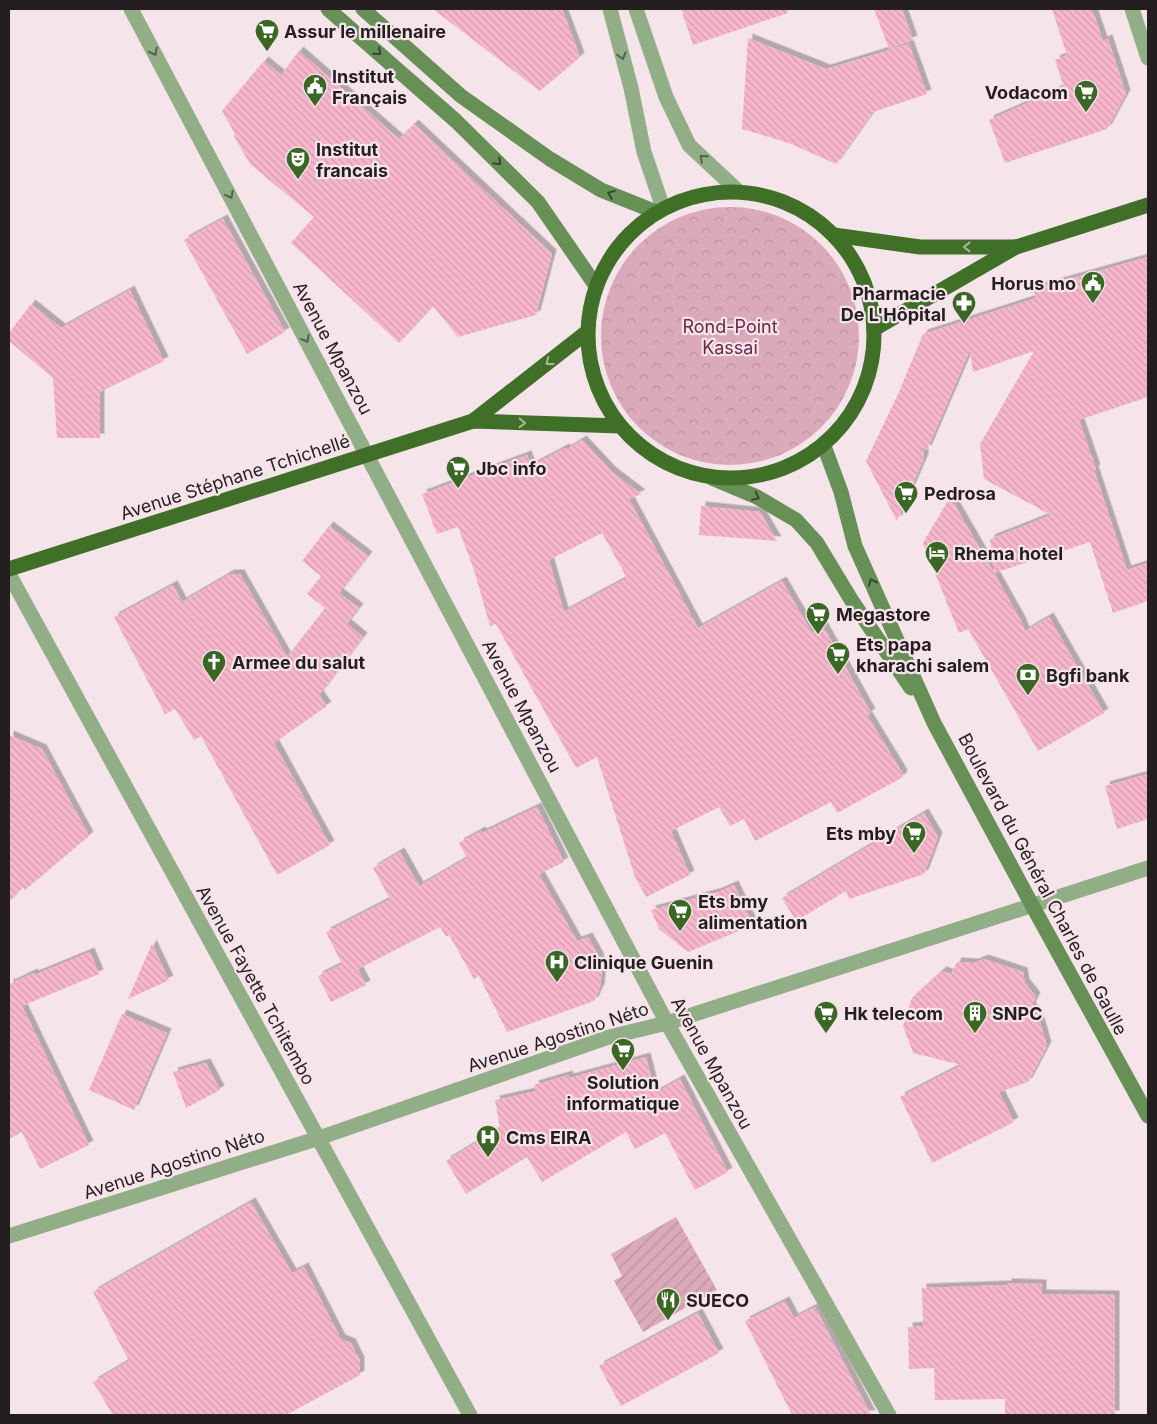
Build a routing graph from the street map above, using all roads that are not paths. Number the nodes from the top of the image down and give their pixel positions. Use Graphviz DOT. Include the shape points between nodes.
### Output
graph roads {
  1 [pos="131,9"];
  2 [pos="328,9"];
  3 [pos="363,9"];
  4 [pos="610,9"];
  5 [pos="636,9"];
  6 [pos="1132,9"];
  7 [pos="1148,58"];
  8 [pos="738,191"];
  9 [pos="1148,205"];
  10 [pos="659,210"];
  11 [pos="834,235"];
  12 [pos="1016,247"];
  13 [pos="596,286"];
  14 [pos="874,329"];
  15 [pos="588,332"];
  16 [pos="473,421"];
  17 [pos="620,426"];
  18 [pos="824,446"];
  19 [pos="368,454"];
  20 [pos="712,478"];
  21 [pos="9,568"];
  22 [pos="9,574"];
  23 [pos="934,723"];
  24 [pos="1148,868"];
  25 [pos="1032,905"];
  26 [pos="667,1023"];
  27 [pos="1148,1116"];
  28 [pos="319,1138"];
  29 [pos="9,1236"];
  30 [pos="470,1415"];
  31 [pos="889,1415"];
  1 -- 19 [label="street, Avenue Mpanzou, one-way"];
  2 -- 13 [label="main road, one-way" via="456,121 538,202"];
  10 -- 3 [label="main road, one-way" via="601,190 550,160 461,96"];
  4 -- 10 [label="street, one-way"];
  8 -- 5 [label="street, one-way" via="689,145 666,97"];
  6 -- 7 [label="street"];
  8 -- 10 [label="highway" via="699,194"];
  8 -- 11 [label="highway" via="774,197 798,208"];
  9 -- 12 [label="highway"];
  10 -- 13 [label="highway" via="620,244"];
  12 -- 11 [label="highway, one-way" via="920,247"];
  11 -- 14 [label="highway" via="855,263 869,295"];
  12 -- 14 [label="highway"];
  13 -- 15 [label="highway"];
  14 -- 18 [label="highway" via="872,362 862,394 846,421"];
  15 -- 16 [label="highway, Avenue Stéphane Tchichellé, one-way"];
  15 -- 17 [label="highway" via="591,366 602,398"];
  16 -- 17 [label="highway, Avenue Stéphane Tchichellé, one-way"];
  16 -- 19 [label="highway, Avenue Stéphane Tchichellé"];
  17 -- 20 [label="highway" via="646,452 677,469"];
  18 -- 20 [label="highway" via="790,467 752,478"];
  23 -- 18 [label="main road, Boulevard du Général Charles de Gaulle, one-way" via="855,546 841,492"];
  19 -- 21 [label="highway, Avenue Stéphane Tchichellé"];
  19 -- 26 [label="street, Avenue Mpanzou"];
  20 -- 23 [label="main road, Boulevard du Général Charles de Gaulle, one-way" via="757,497 796,520 817,543"];
  22 -- 28 [label="street, Avenue Fayette Tchitembo"];
  23 -- 25 [label="main road, Boulevard du Général Charles de Gaulle"];
  24 -- 25 [label="street, Avenue Agostino Néto"];
  25 -- 26 [label="street, Avenue Agostino Néto"];
  25 -- 27 [label="main road, Boulevard du Général Charles de Gaulle"];
  26 -- 28 [label="street, Avenue Agostino Néto" via="609,1037"];
  26 -- 31 [label="street, Avenue Mpanzou"];
  28 -- 29 [label="street, Avenue Agostino Néto"];
  28 -- 30 [label="street, Avenue Fayette Tchitembo"];
}
